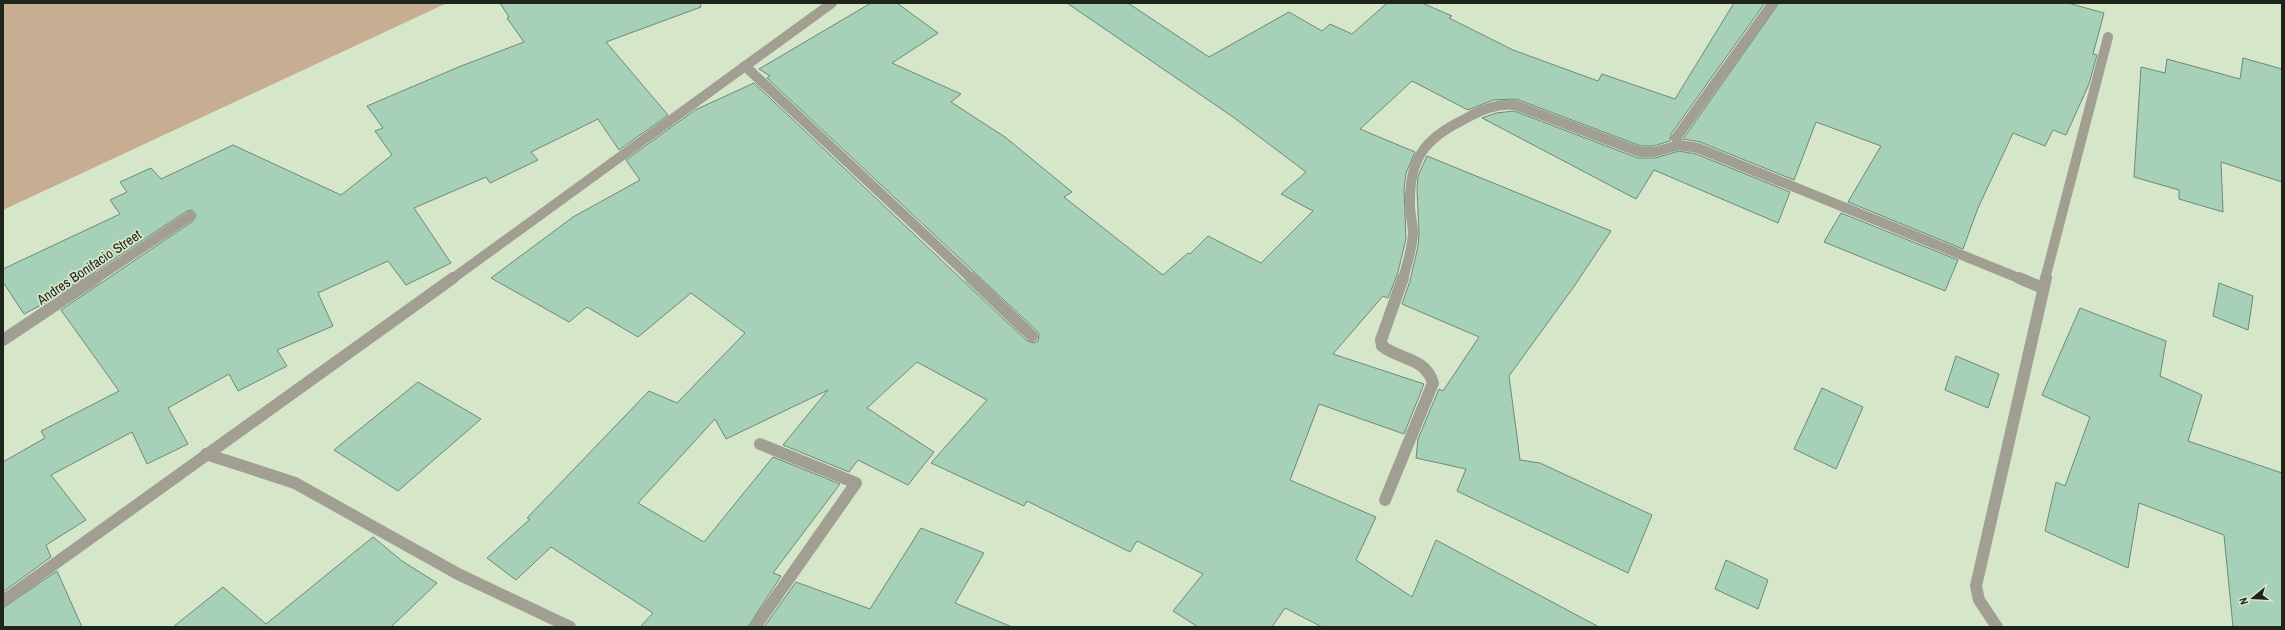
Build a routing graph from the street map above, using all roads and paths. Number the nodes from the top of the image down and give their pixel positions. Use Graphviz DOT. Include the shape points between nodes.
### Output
graph roads {
  1 [pos="832,3"];
  2 [pos="1773,3"];
  3 [pos="2108,37"];
  4 [pos="745,66"];
  5 [pos="1679,145"];
  6 [pos="190,216"];
  7 [pos="2043,288"];
  8 [pos="1032,336"];
  9 [pos="3,340"];
  10 [pos="760,444"];
  11 [pos="206,454"];
  12 [pos="1385,500"];
  13 [pos="3,601"];
  14 [pos="570,627"];
  15 [pos="756,627"];
  16 [pos="1997,627"];
  1 -- 4 [label="street"];
  2 -- 5 [label="street" via="1676,138"];
  3 -- 7 [label="street"];
  4 -- 8 [label="street"];
  4 -- 11 [label="street" via="550,209"];
  5 -- 7 [label="street" via="1698,148"];
  5 -- 12 [label="street" via="1654,152 1640,152 1515,105 1503,104 1485,109 1446,127 1420,151 1409,183 1412,239 1404,278 1381,340 1382,346 1387,350 1426,367 1432,374 1432,383"];
  6 -- 9 [label="street, Andres Bonifacio Street"];
  7 -- 16 [label="street" via="1976,586 1979,600"];
  10 -- 15 [label="street" via="856,483"];
  11 -- 13 [label="street"];
  11 -- 14 [label="street" via="294,483 458,574"];
}
